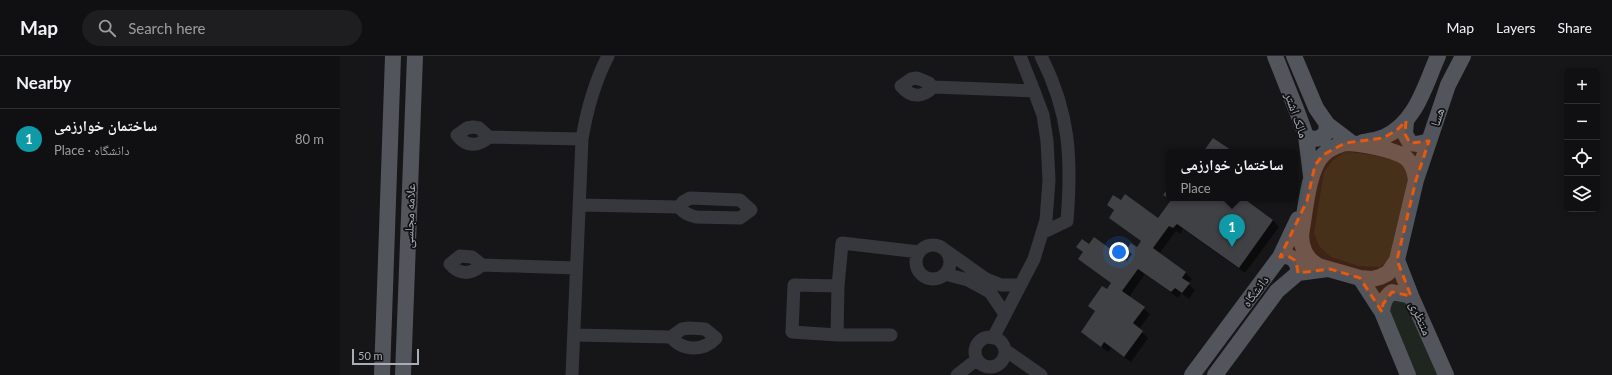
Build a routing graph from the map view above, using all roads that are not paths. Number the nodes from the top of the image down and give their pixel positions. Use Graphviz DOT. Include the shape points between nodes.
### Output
graph roads {
  1 [pos="394,56"];
  2 [pos="415,56"];
  3 [pos="608,56"];
  4 [pos="1020,56"];
  5 [pos="1041,56"];
  6 [pos="1274,56"];
  7 [pos="1294,56"];
  8 [pos="1438,56"];
  9 [pos="1463,56"];
  10 [pos="933,88"];
  11 [pos="1034,91"];
  12 [pos="1406,121"];
  13 [pos="1327,124"];
  14 [pos="489,136"];
  15 [pos="1306,136"];
  16 [pos="582,139"];
  17 [pos="1429,141"];
  18 [pos="1355,143"];
  19 [pos="1311,177"];
  20 [pos="1416,180"];
  21 [pos="1307,201"];
  22 [pos="579,205"];
  23 [pos="679,207"];
  24 [pos="1042,233"];
  25 [pos="944,249"];
  26 [pos="919,252"];
  27 [pos="1280,257"];
  28 [pos="1397,260"];
  29 [pos="482,265"];
  30 [pos="576,268"];
  31 [pos="1330,269"];
  32 [pos="1298,273"];
  33 [pos="945,274"];
  34 [pos="1360,278"];
  35 [pos="1020,285"];
  36 [pos="838,286"];
  37 [pos="1411,296"];
  38 [pos="1382,312"];
  39 [pos="1005,314"];
  40 [pos="574,335"];
  41 [pos="837,335"];
  42 [pos="891,335"];
  43 [pos="671,337"];
  44 [pos="993,338"];
  45 [pos="1005,350"];
  46 [pos="976,360"];
  47 [pos="997,371"];
  48 [pos="382,375"];
  49 [pos="404,375"];
  50 [pos="572,375"];
  51 [pos="957,375"];
  52 [pos="1041,375"];
  53 [pos="1192,375"];
  54 [pos="1215,375"];
  55 [pos="1408,375"];
  56 [pos="1446,375"];
  1 -- 48 [label="main road, علامه مجلسی"];
  2 -- 49 [label="main road, علامه مجلسی"];
  3 -- 16 [label="lane" via="598,76 586,113"];
  4 -- 11 [label="lane"];
  5 -- 24 [label="lane" via="1053,79 1062,109 1068,139 1070,180 1067,221"];
  6 -- 15 [label="main road, مالک اشتر"];
  7 -- 13 [label="main road, مالک اشتر" via="1316,108"];
  8 -- 12 [label="main road, هسا" via="1414,112"];
  9 -- 17 [label="main road, هسا" via="1448,85"];
  10 -- 11 [label="lane"];
  11 -- 24 [label="lane" via="1044,122 1049,172 1046,220"];
  12 -- 17 [label="main road" via="1405,134 1410,143"];
  12 -- 18 [label="main road, هسا" via="1383,138"];
  13 -- 15 [label="main road" via="1323,136 1314,139"];
  13 -- 18 [label="main road, مالک اشتر"];
  14 -- 16 [label="lane"];
  15 -- 19 [label="main road, مالک اشتر"];
  16 -- 22 [label="lane"];
  17 -- 20 [label="main road, هسا"];
  18 -- 19 [label="main road" via="1333,147 1322,155"];
  18 -- 20 [label="main road" via="1400,153 1412,164"];
  19 -- 21 [label="main road"];
  20 -- 28 [label="main road"];
  21 -- 27 [label="main road, دانشگاه"];
  21 -- 31 [label="main road" via="1301,235 1305,253 1318,266"];
  22 -- 23 [label="lane"];
  22 -- 30 [label="lane"];
  24 -- 35 [label="lane" via="1034,259"];
  25 -- 26 [label="lane" via="940,246 928,246"];
  25 -- 33 [label="lane" via="950,265"];
  25 -- 35 [label="lane" via="986,279 1001,285"];
  26 -- 33 [label="lane" via="916,262 919,273 934,279"];
  26 -- 36 [label="lane" via="842,243"];
  27 -- 32 [label="main road" via="1288,256 1296,261"];
  27 -- 53 [label="main road, دانشگاه"];
  28 -- 34 [label="main road" via="1388,272 1380,277"];
  28 -- 37 [label="main road, منتظری"];
  29 -- 30 [label="lane"];
  30 -- 40 [label="lane"];
  31 -- 32 [label="main road"];
  31 -- 34 [label="main road"];
  32 -- 54 [label="main road, دانشگاه" via="1277,291"];
  33 -- 39 [label="lane" via="968,280 990,292"];
  34 -- 38 [label="main road"];
  35 -- 39 [label="lane"];
  36 -- 41 [label="lane"];
  36 -- 41 [label="lane" via="794,285 792,332"];
  37 -- 38 [label="main road" via="1392,292 1386,298"];
  37 -- 56 [label="main road, منتظری"];
  38 -- 55 [label="main road"];
  39 -- 44 [label="lane"];
  40 -- 43 [label="lane"];
  40 -- 50 [label="lane"];
  41 -- 42 [label="lane"];
  44 -- 45 [label="lane" via="999,340"];
  44 -- 46 [label="lane" via="987,337 977,343"];
  45 -- 47 [label="lane"];
  45 -- 52 [label="lane"];
  46 -- 47 [label="lane" via="980,365"];
  46 -- 51 [label="lane"];
}
